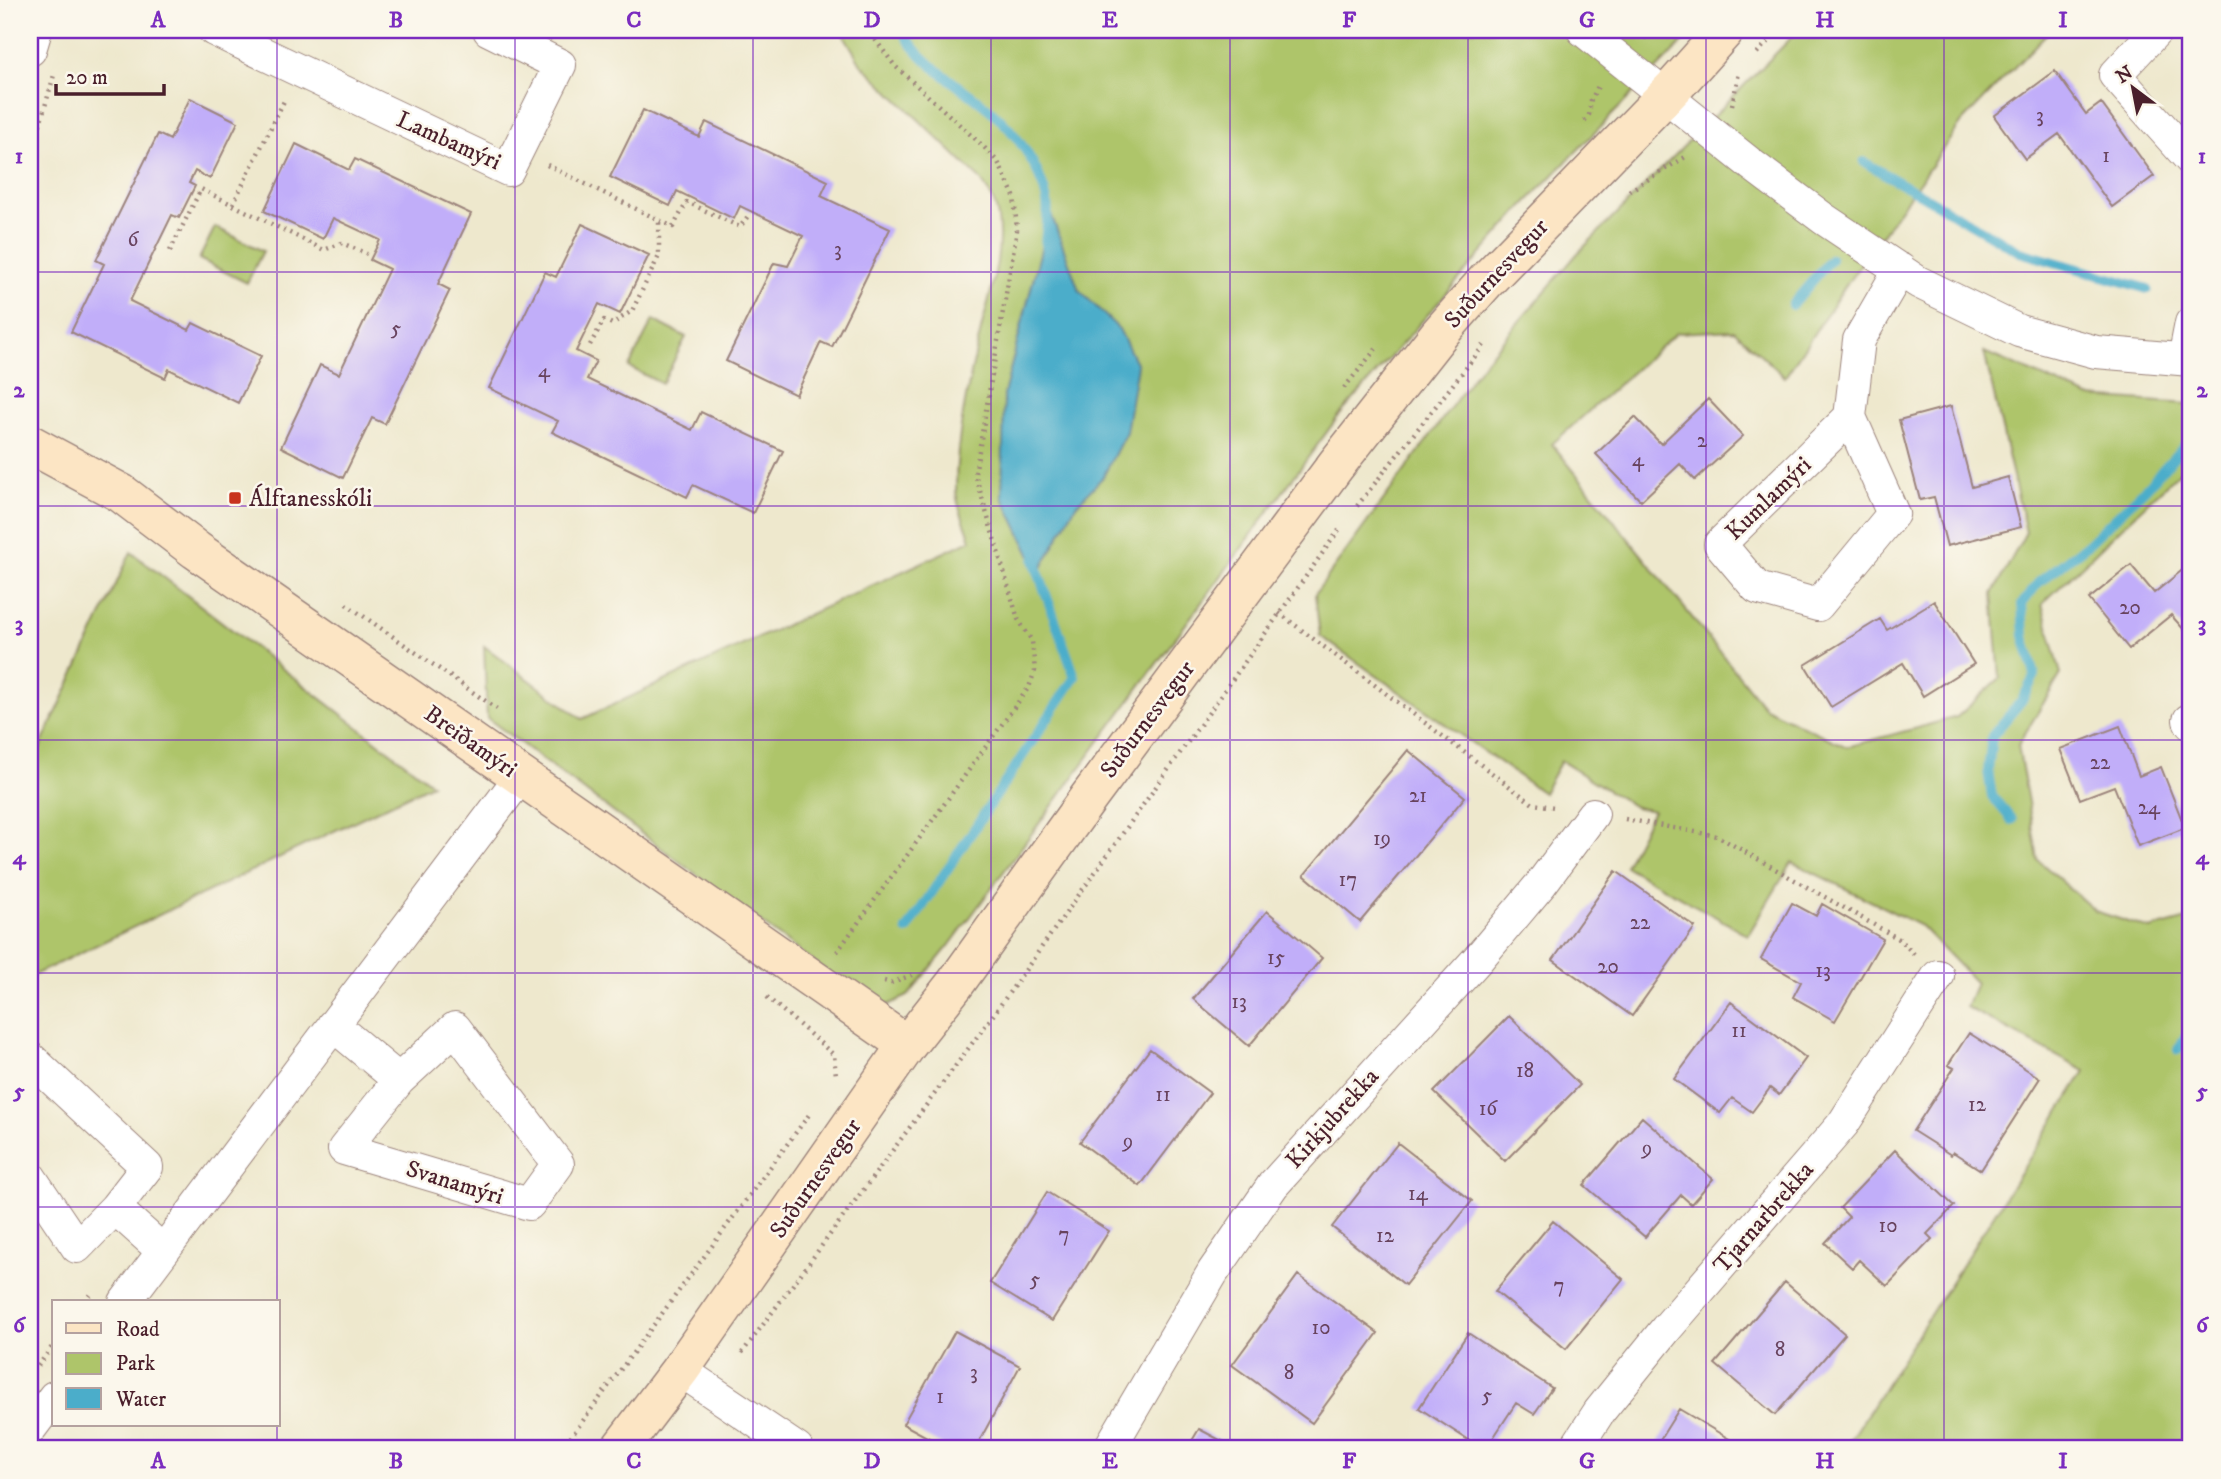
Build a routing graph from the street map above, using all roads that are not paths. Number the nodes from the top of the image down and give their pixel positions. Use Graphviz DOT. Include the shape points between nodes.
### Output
graph roads {
  1 [pos="36,30"];
  2 [pos="214,30"];
  3 [pos="489,30"];
  4 [pos="1583,30"];
  5 [pos="1725,30"];
  6 [pos="2157,30"];
  7 [pos="30,50"];
  8 [pos="1665,96"];
  9 [pos="2191,160"];
  10 [pos="1900,269"];
  11 [pos="2191,323"];
  12 [pos="2188,359"];
  13 [pos="1850,418"];
  14 [pos="30,444"];
  15 [pos="521,776"];
  16 [pos="1593,814"];
  17 [pos="1938,976"];
  18 [pos="333,1026"];
  19 [pos="907,1045"];
  20 [pos="30,1058"];
  21 [pos="400,1080"];
  22 [pos="30,1177"];
  23 [pos="115,1208"];
  24 [pos="163,1251"];
  25 [pos="126,1300"];
  26 [pos="680,1370"];
  27 [pos="52,1400"];
  28 [pos="30,1429"];
  29 [pos="779,1445"];
  30 [pos="620,1449"];
  31 [pos="1109,1449"];
  32 [pos="1575,1449"];
  1 -- 7 [label="street"];
  2 -- 3 [label="street, Lambamýri" via="508,170 560,65"];
  4 -- 8 [label="street"];
  5 -- 8 [label="street, Suðurnesvegur"];
  6 -- 9 [label="street" via="2115,75"];
  8 -- 10 [label="street" via="1824,219"];
  8 -- 19 [label="street, Suðurnesvegur" via="1440,333 1265,559"];
  10 -- 12 [label="street" via="2019,331 2096,352"];
  10 -- 13 [label="street" via="1859,340"];
  11 -- 12 [label="street"];
  13 -- 13 [label="street, Kumlamýri" via="1893,514 1818,605 1757,588 1720,544"];
  14 -- 15 [label="street, Breiðamýri" via="121,493 195,550"];
  15 -- 18 [label="street"];
  15 -- 19 [label="street, Breiðamýri"];
  16 -- 31 [label="street, Kirkjubrekka" via="1478,959 1273,1185 1213,1272"];
  17 -- 32 [label="street, Tjarnarbrekka" via="1843,1124 1666,1329"];
  18 -- 21 [label="street"];
  18 -- 24 [label="street"];
  19 -- 26 [label="street, Suðurnesvegur"];
  20 -- 23 [label="street" via="147,1167"];
  21 -- 21 [label="street, Svanamýri" via="344,1149 529,1203 558,1164 455,1028"];
  22 -- 23 [label="street" via="77,1247"];
  23 -- 24 [label="street"];
  24 -- 25 [label="street"];
  26 -- 29 [label="street"];
  26 -- 30 [label="street, Suðurnesvegur"];
  27 -- 28 [label="street"];
}
